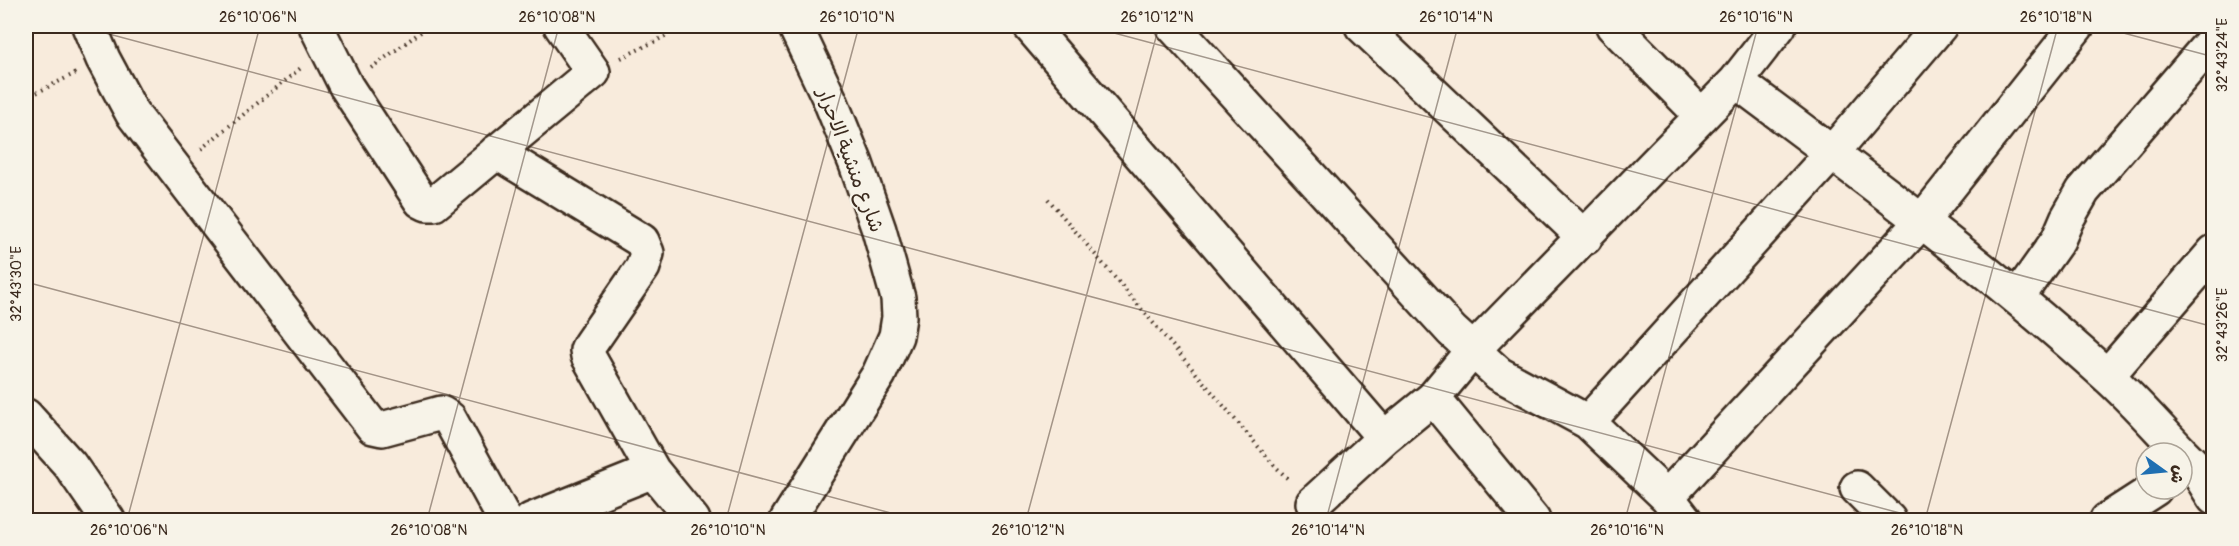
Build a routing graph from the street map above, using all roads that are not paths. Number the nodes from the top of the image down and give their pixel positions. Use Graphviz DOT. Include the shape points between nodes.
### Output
graph roads {
  1 [pos="89,26"];
  2 [pos="561,26"];
  3 [pos="1030,26"];
  4 [pos="1173,26"];
  5 [pos="1362,26"];
  6 [pos="1616,26"];
  7 [pos="1779,26"];
  8 [pos="1940,26"];
  9 [pos="2077,26"];
  10 [pos="800,29"];
  11 [pos="321,36"];
  12 [pos="2214,39"];
  13 [pos="1736,81"];
  14 [pos="1702,116"];
  15 [pos="496,152"];
  16 [pos="1832,153"];
  17 [pos="1922,221"];
  18 [pos="1585,238"];
  19 [pos="2214,252"];
  20 [pos="2017,298"];
  21 [pos="1472,351"];
  22 [pos="2108,376"];
  23 [pos="1433,398"];
  24 [pos="26,416"];
  25 [pos="1588,422"];
  26 [pos="1384,438"];
  27 [pos="2172,441"];
  28 [pos="2194,466"];
  29 [pos="653,471"];
  30 [pos="1857,488"];
  31 [pos="2214,498"];
  32 [pos="2136,501"];
  33 [pos="1313,503"];
  34 [pos="1676,509"];
  35 [pos="108,520"];
  36 [pos="505,520"];
  37 [pos="531,520"];
  38 [pos="693,520"];
  39 [pos="787,520"];
  40 [pos="1533,520"];
  41 [pos="1889,520"];
  42 [pos="2107,520"];
  1 -- 36 [label="street" via="132,113 372,427 382,429 441,413 449,418"];
  2 -- 15 [label="street" via="593,72"];
  3 -- 26 [label="street"];
  4 -- 21 [label="street"];
  5 -- 18 [label="street"];
  6 -- 14 [label="street"];
  7 -- 13 [label="street"];
  8 -- 16 [label="street"];
  9 -- 17 [label="street"];
  10 -- 39 [label="street, شارع منشية الاحرار" via="879,230 898,298 899,317 896,336 879,374"];
  11 -- 15 [label="street" via="346,86 421,201 434,204"];
  12 -- 20 [label="street" via="2083,191 2058,240"];
  13 -- 14 [label="street"];
  13 -- 16 [label="street"];
  14 -- 18 [label="street"];
  15 -- 29 [label="street" via="642,241 647,253 644,267 587,350"];
  16 -- 17 [label="street"];
  16 -- 25 [label="street"];
  17 -- 20 [label="street"];
  17 -- 34 [label="street"];
  18 -- 21 [label="street"];
  19 -- 22 [label="street"];
  20 -- 22 [label="street"];
  21 -- 23 [label="street"];
  21 -- 25 [label="street" via="1499,374"];
  22 -- 27 [label="street"];
  23 -- 26 [label="street"];
  23 -- 40 [label="street"];
  24 -- 35 [label="street" via="70,465"];
  25 -- 34 [label="street"];
  26 -- 33 [label="street"];
  28 -- 31 [label="street"];
  29 -- 37 [label="street"];
  29 -- 38 [label="street"];
  30 -- 41 [label="street"];
  32 -- 42 [label="street"];
}
